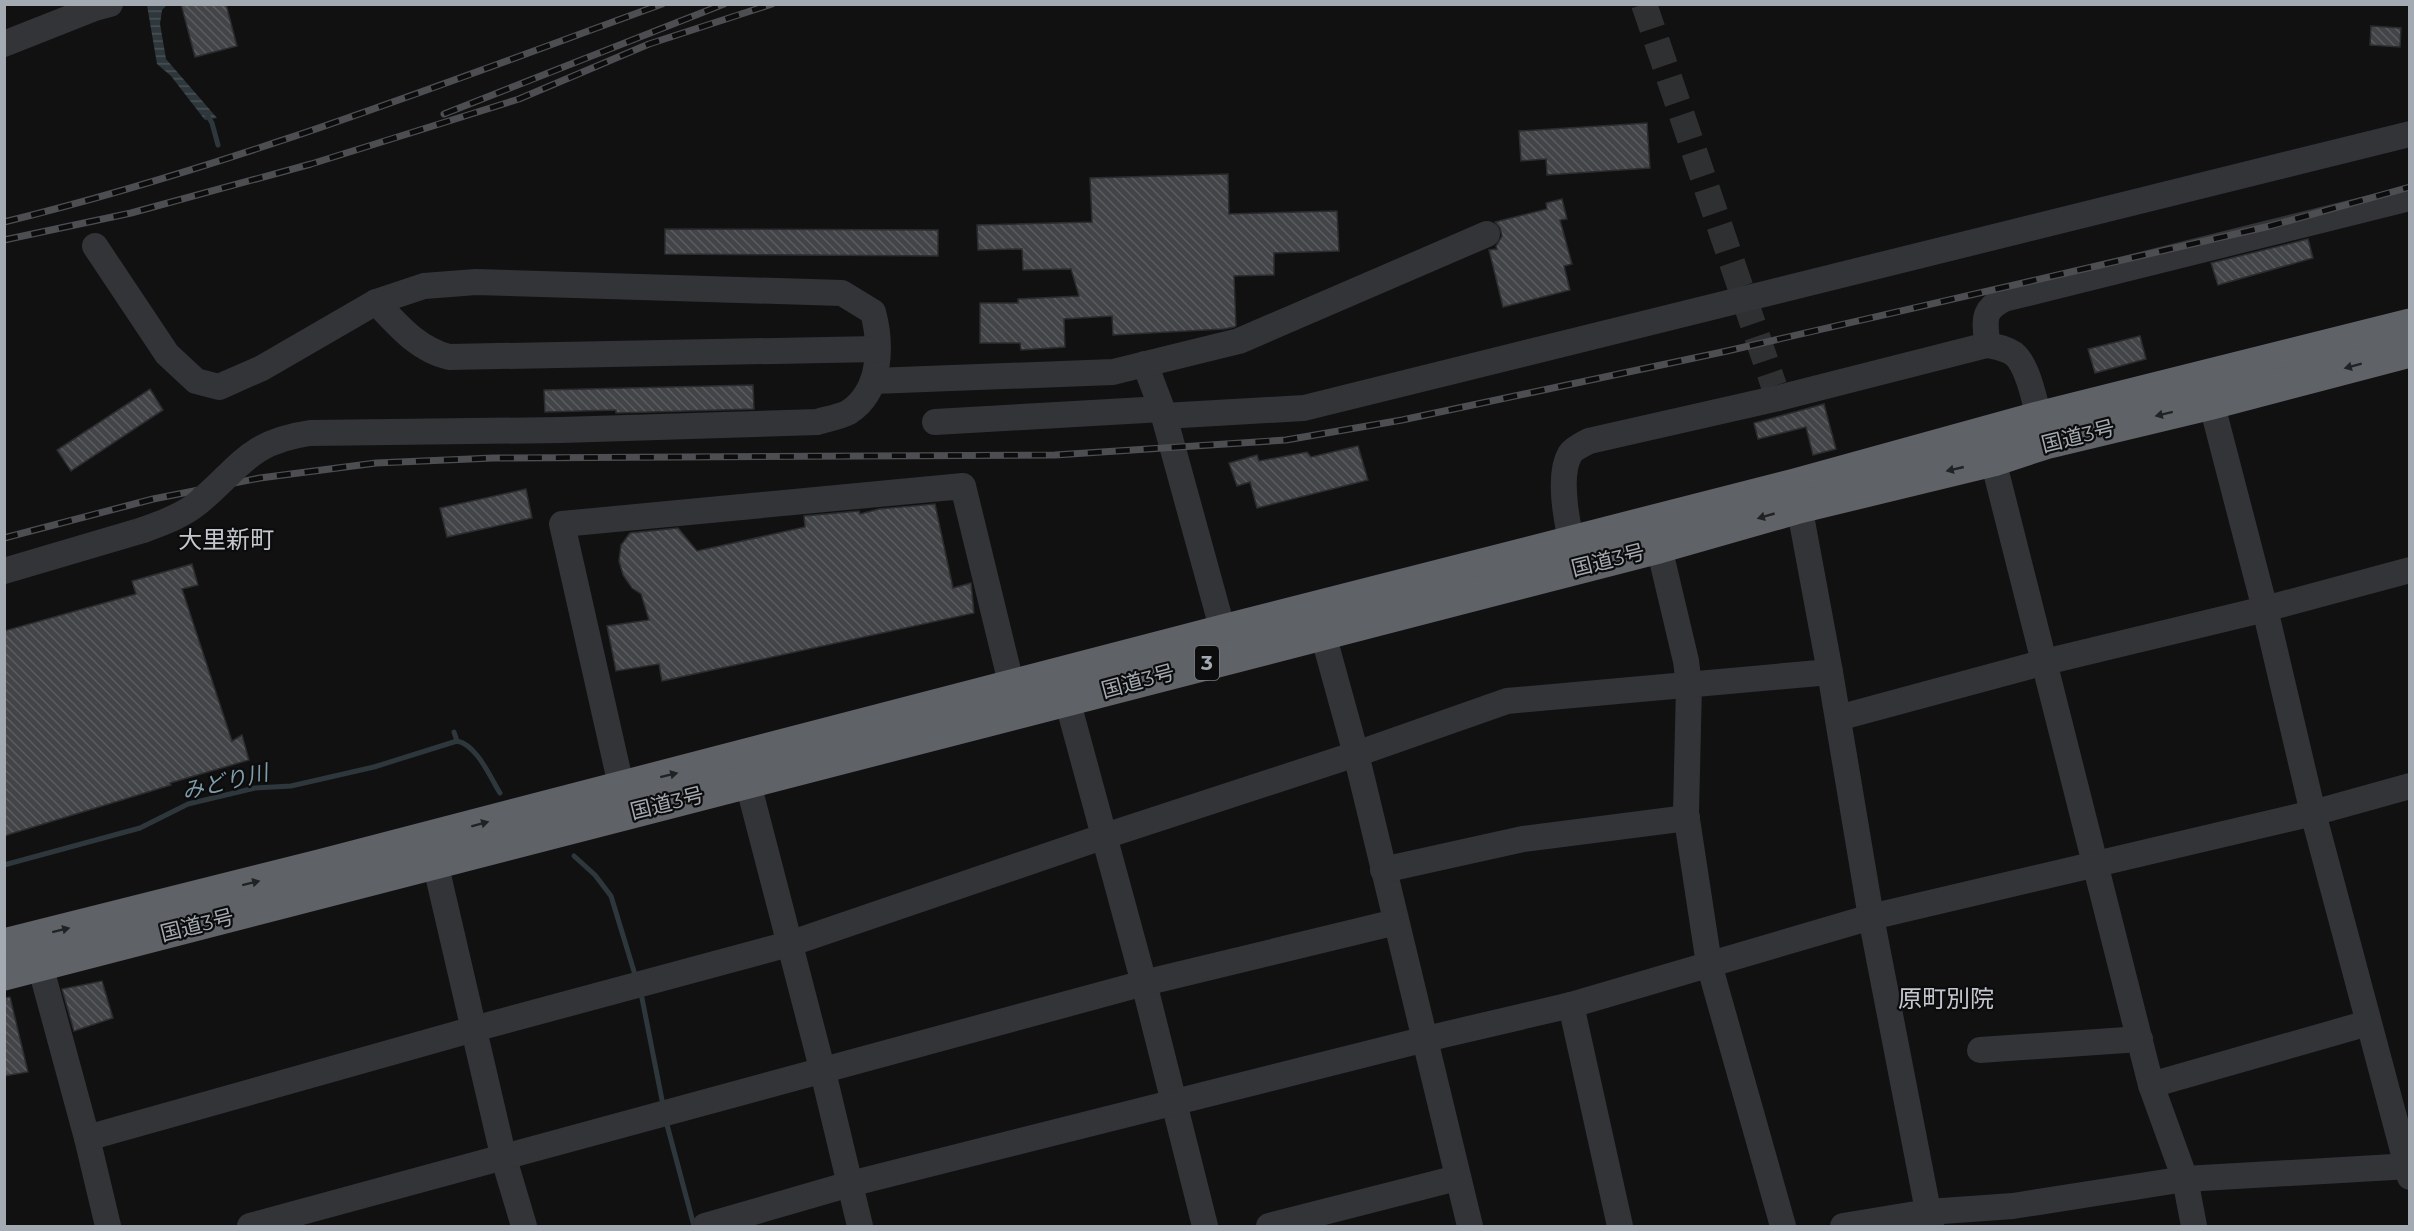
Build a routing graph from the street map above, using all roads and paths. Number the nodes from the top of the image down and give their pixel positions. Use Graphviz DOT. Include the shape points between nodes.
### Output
graph roads {
  1 [pos="110,4"];
  2 [pos="4,44"];
  3 [pos="2409,134"];
  4 [pos="2409,198"];
  5 [pos="1487,234"];
  6 [pos="95,246"];
  7 [pos="376,302"];
  8 [pos="2409,325"];
  9 [pos="1987,345"];
  10 [pos="877,349"];
  11 [pos="2409,351"];
  12 [pos="1145,364"];
  13 [pos="873,381"];
  14 [pos="2208,390"];
  15 [pos="1163,413"];
  16 [pos="935,422"];
  17 [pos="2042,431"];
  18 [pos="1993,460"];
  19 [pos="1797,496"];
  20 [pos="1659,547"];
  21 [pos="1574,554"];
  22 [pos="2409,570"];
  23 [pos="4,571"];
  24 [pos="2265,609"];
  25 [pos="1319,620"];
  26 [pos="1223,631"];
  27 [pos="2044,662"];
  28 [pos="1830,672"];
  29 [pos="1689,685"];
  30 [pos="1012,687"];
  31 [pos="1063,687"];
  32 [pos="1838,718"];
  33 [pos="1356,754"];
  34 [pos="745,769"];
  35 [pos="2409,786"];
  36 [pos="624,800"];
  37 [pos="2313,813"];
  38 [pos="1687,818"];
  39 [pos="1105,836"];
  40 [pos="433,850"];
  41 [pos="2097,864"];
  42 [pos="1383,870"];
  43 [pos="1871,917"];
  44 [pos="1396,922"];
  45 [pos="789,944"];
  46 [pos="4,945"];
  47 [pos="1709,964"];
  48 [pos="40,965"];
  49 [pos="4,974"];
  50 [pos="1144,983"];
  51 [pos="1571,1005"];
  52 [pos="2368,1023"];
  53 [pos="474,1029"];
  54 [pos="1426,1039"];
  55 [pos="2140,1039"];
  56 [pos="1980,1050"];
  57 [pos="824,1072"];
  58 [pos="2151,1085"];
  59 [pos="1174,1104"];
  60 [pos="87,1138"];
  61 [pos="504,1159"];
  62 [pos="2408,1170"];
  63 [pos="1457,1178"];
  64 [pos="2185,1179"];
  65 [pos="850,1184"];
  66 [pos="1929,1219"];
  67 [pos="706,1226"];
  68 [pos="108,1227"];
  69 [pos="250,1227"];
  70 [pos="524,1227"];
  71 [pos="860,1227"];
  72 [pos="1205,1227"];
  73 [pos="1269,1227"];
  74 [pos="1470,1227"];
  75 [pos="1620,1227"];
  76 [pos="1783,1227"];
  77 [pos="1843,1227"];
  78 [pos="2194,1227"];
  1 -- 2 [label="street"];
  3 -- 15 [label="street" via="1304,408"];
  4 -- 9 [label="street" via="2004,299 1992,305 1985,317"];
  5 -- 12 [label="street" via="1239,341"];
  6 -- 7 [label="street" via="167,354 196,381 219,387 262,368"];
  7 -- 10 [label="street" via="417,343 432,353 449,357"];
  7 -- 10 [label="street" via="424,286 476,282 842,293 873,312 878,330"];
  8 -- 14 [label="highway, 国道3号 / 3"];
  9 -- 17 [label="street" via="2007,350 2024,366"];
  9 -- 21 [label="street" via="1777,392 1589,441 1570,453 1563,476"];
  10 -- 13 [label="street"];
  11 -- 14 [label="highway, 国道3号 / 3, one-way"];
  12 -- 13 [label="street" via="1113,372"];
  12 -- 15 [label="street"];
  13 -- 23 [label="street, bridge" via="866,398 847,413 817,422 288,436 261,447 240,462 197,504 177,517"];
  14 -- 17 [label="highway, 国道3号 / 3"];
  14 -- 24 [label="street"];
  15 -- 16 [label="street"];
  15 -- 26 [label="street"];
  17 -- 18 [label="highway, 国道3号 / 3"];
  17 -- 19 [label="highway, 国道3号 / 3"];
  18 -- 19 [label="highway, 国道3号 / 3, one-way"];
  18 -- 27 [label="street"];
  19 -- 20 [label="highway, 国道3号 / 3, one-way"];
  19 -- 21 [label="highway, 国道3号 / 3"];
  19 -- 28 [label="street"];
  20 -- 21 [label="highway, 国道3号 / 3"];
  20 -- 29 [label="street"];
  21 -- 25 [label="highway, 国道3号 / 3"];
  22 -- 24 [label="street"];
  24 -- 27 [label="street"];
  24 -- 37 [label="street"];
  25 -- 26 [label="highway, 国道3号 / 3"];
  25 -- 31 [label="highway, 国道3号 / 3"];
  25 -- 33 [label="street"];
  26 -- 31 [label="highway, 国道3号 / 3"];
  27 -- 32 [label="street"];
  27 -- 41 [label="street"];
  28 -- 29 [label="street"];
  28 -- 32 [label="street"];
  29 -- 33 [label="street" via="1507,701"];
  29 -- 38 [label="street"];
  30 -- 31 [label="highway, 国道3号 / 3"];
  30 -- 34 [label="highway, 国道3号 / 3"];
  30 -- 36 [label="street" via="963,486 562,524"];
  31 -- 34 [label="highway, 国道3号 / 3"];
  31 -- 39 [label="street"];
  32 -- 43 [label="street"];
  33 -- 39 [label="street"];
  33 -- 42 [label="street"];
  34 -- 36 [label="highway, 国道3号 / 3"];
  34 -- 45 [label="street"];
  35 -- 37 [label="street"];
  36 -- 40 [label="highway, 国道3号 / 3"];
  37 -- 41 [label="street"];
  37 -- 52 [label="street"];
  38 -- 42 [label="street" via="1523,839"];
  38 -- 47 [label="street"];
  39 -- 45 [label="street"];
  39 -- 50 [label="street"];
  46 -- 40 [label="highway, 国道3号 / 3, one-way"];
  40 -- 48 [label="highway, 国道3号 / 3"];
  40 -- 53 [label="street"];
  41 -- 43 [label="street"];
  41 -- 55 [label="street"];
  42 -- 44 [label="street"];
  43 -- 47 [label="street"];
  43 -- 66 [label="street"];
  44 -- 50 [label="street"];
  44 -- 54 [label="street"];
  45 -- 53 [label="street"];
  45 -- 57 [label="street"];
  47 -- 51 [label="street"];
  47 -- 76 [label="street"];
  48 -- 49 [label="highway, 国道3号 / 3"];
  48 -- 60 [label="street"];
  50 -- 57 [label="street"];
  50 -- 59 [label="street"];
  51 -- 54 [label="street"];
  51 -- 75 [label="street"];
  52 -- 58 [label="street"];
  52 -- 62 [label="street"];
  53 -- 60 [label="street"];
  53 -- 61 [label="street"];
  54 -- 59 [label="street"];
  54 -- 63 [label="street"];
  55 -- 56 [label="street"];
  55 -- 58 [label="street"];
  57 -- 61 [label="street"];
  57 -- 65 [label="street"];
  58 -- 64 [label="street"];
  59 -- 65 [label="street"];
  59 -- 72 [label="street"];
  60 -- 68 [label="street"];
  61 -- 69 [label="street"];
  61 -- 70 [label="street"];
  62 -- 64 [label="street"];
  63 -- 73 [label="street"];
  63 -- 74 [label="street"];
  64 -- 66 [label="street"];
  64 -- 78 [label="street"];
  65 -- 67 [label="street"];
  65 -- 71 [label="street"];
  66 -- 77 [label="street"];
}
